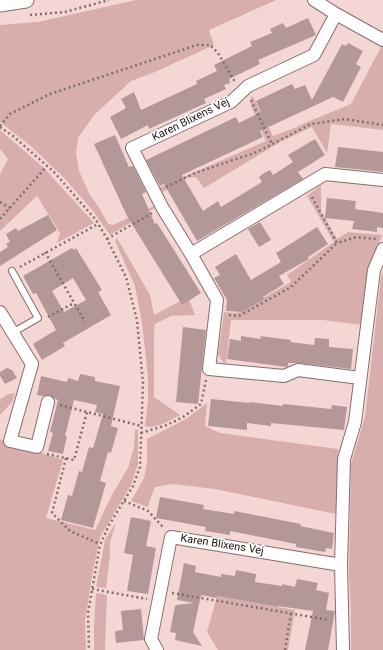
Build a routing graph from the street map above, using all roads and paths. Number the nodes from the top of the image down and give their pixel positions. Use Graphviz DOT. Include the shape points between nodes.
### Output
graph roads {
  1 [pos="26,0"];
  2 [pos="109,0"];
  3 [pos="314,0"];
  4 [pos="0,4"];
  5 [pos="336,14"];
  6 [pos="29,15"];
  7 [pos="383,40"];
  8 [pos="243,91"];
  9 [pos="383,125"];
  10 [pos="0,126"];
  11 [pos="272,144"];
  12 [pos="47,166"];
  13 [pos="383,180"];
  14 [pos="306,186"];
  15 [pos="154,192"];
  16 [pos="0,202"];
  17 [pos="162,207"];
  18 [pos="10,208"];
  19 [pos="0,220"];
  20 [pos="98,224"];
  21 [pos="107,239"];
  22 [pos="383,239"];
  23 [pos="337,243"];
  24 [pos="383,249"];
  25 [pos="45,252"];
  26 [pos="191,254"];
  27 [pos="12,271"];
  28 [pos="74,303"];
  29 [pos="0,312"];
  30 [pos="215,314"];
  31 [pos="38,318"];
  32 [pos="85,322"];
  33 [pos="12,333"];
  34 [pos="209,369"];
  35 [pos="360,378"];
  36 [pos="48,402"];
  37 [pos="87,412"];
  38 [pos="141,426"];
  39 [pos="141,433"];
  40 [pos="37,447"];
  41 [pos="66,458"];
  42 [pos="124,501"];
  43 [pos="171,537"];
  44 [pos="100,544"];
  45 [pos="341,565"];
  46 [pos="92,589"];
  47 [pos="159,595"];
  48 [pos="291,613"];
  49 [pos="342,622"];
  50 [pos="89,650"];
  51 [pos="157,650"];
  52 [pos="285,650"];
  53 [pos="343,650"];
  1 -- 4 [label="street"];
  2 -- 6 [label="path" via="65,12"];
  3 -- 5 [label="street"];
  5 -- 7 [label="street"];
  5 -- 8 [label="street, Karen Blixens Vej" via="314,55"];
  8 -- 10 [label="path" via="210,45 196,45 50,94 10,114"];
  8 -- 11 [label="path"];
  8 -- 15 [label="street, Karen Blixens Vej" via="231,102 132,148"];
  9 -- 11 [label="path" via="345,118 311,124"];
  10 -- 12 [label="path"];
  11 -- 15 [label="path" via="257,152 195,173"];
  12 -- 18 [label="path"];
  12 -- 20 [label="path"];
  13 -- 14 [label="street" via="325,174"];
  14 -- 23 [label="path"];
  14 -- 26 [label="street"];
  15 -- 17 [label="street, Karen Blixens Vej"];
  16 -- 18 [label="path"];
  17 -- 21 [label="path"];
  17 -- 26 [label="street, Karen Blixens Vej"];
  18 -- 19 [label="path"];
  20 -- 21 [label="path"];
  20 -- 25 [label="path"];
  21 -- 38 [label="path" via="126,277 137,320 143,383"];
  22 -- 23 [label="path" via="357,237"];
  23 -- 30 [label="path" via="291,287 239,316"];
  24 -- 35 [label="street" via="374,270"];
  25 -- 27 [label="path"];
  25 -- 28 [label="path"];
  26 -- 30 [label="street, Karen Blixens Vej" via="217,300"];
  27 -- 31 [label="lane"];
  28 -- 31 [label="path" via="45,318"];
  28 -- 32 [label="path"];
  29 -- 33 [label="street"];
  30 -- 34 [label="street, Karen Blixens Vej"];
  31 -- 33 [label="lane"];
  33 -- 40 [label="street" via="32,364 10,441"];
  34 -- 35 [label="street" via="284,376 298,370"];
  34 -- 39 [label="path" via="201,404 167,425"];
  35 -- 45 [label="street" via="355,422 344,459"];
  36 -- 37 [label="path"];
  36 -- 40 [label="street"];
  37 -- 38 [label="path"];
  37 -- 41 [label="path" via="74,460"];
  38 -- 39 [label="path"];
  39 -- 42 [label="path" via="140,467"];
  40 -- 41 [label="path" via="46,454"];
  41 -- 44 [label="path" via="52,513 70,531"];
  42 -- 43 [label="path" via="148,511"];
  42 -- 44 [label="path"];
  43 -- 45 [label="street, Karen Blixens Vej"];
  43 -- 47 [label="street, Karen Blixens Vej"];
  44 -- 46 [label="path"];
  45 -- 49 [label="street"];
  46 -- 47 [label="path"];
  46 -- 50 [label="path" via="88,613"];
  47 -- 48 [label="path"];
  47 -- 51 [label="street, Karen Blixens Vej" via="151,639"];
  48 -- 49 [label="path"];
  48 -- 52 [label="path"];
  49 -- 53 [label="street"];
}
